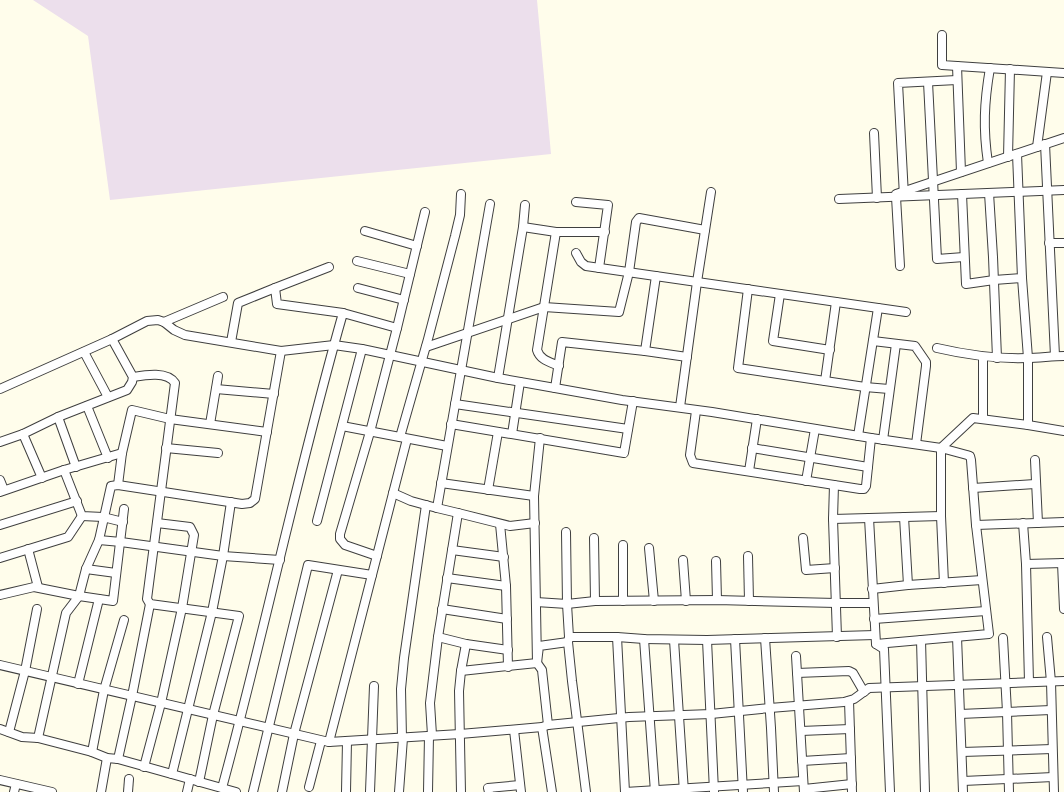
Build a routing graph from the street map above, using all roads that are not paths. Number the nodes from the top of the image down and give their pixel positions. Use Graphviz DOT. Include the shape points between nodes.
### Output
graph roads {
  1 [pos="942,35"];
  2 [pos="957,66"];
  3 [pos="990,68"];
  4 [pos="1010,69"];
  5 [pos="1047,72"];
  6 [pos="1064,73"];
  7 [pos="957,80"];
  8 [pos="928,82"];
  9 [pos="874,133"];
  10 [pos="1064,138"];
  11 [pos="1041,145"];
  12 [pos="1017,154"];
  13 [pos="1008,157"];
  14 [pos="988,164"];
  15 [pos="961,172"];
  16 [pos="934,182"];
  17 [pos="1064,190"];
  18 [pos="1047,191"];
  19 [pos="712,192"];
  20 [pos="1018,192"];
  21 [pos="989,193"];
  22 [pos="461,194"];
  23 [pos="962,194"];
  24 [pos="899,195"];
  25 [pos="934,195"];
  26 [pos="877,198"];
  27 [pos="839,199"];
  28 [pos="576,202"];
  29 [pos="490,204"];
  30 [pos="525,205"];
  31 [pos="425,212"];
  32 [pos="523,227"];
  33 [pos="705,230"];
  34 [pos="365,231"];
  35 [pos="556,232"];
  36 [pos="604,232"];
  37 [pos="1049,243"];
  38 [pos="1064,243"];
  39 [pos="417,246"];
  40 [pos="576,254"];
  41 [pos="964,257"];
  42 [pos="357,261"];
  43 [pos="900,266"];
  44 [pos="329,267"];
  45 [pos="599,268"];
  46 [pos="629,272"];
  47 [pos="410,274"];
  48 [pos="656,276"];
  49 [pos="1022,278"];
  50 [pos="994,280"];
  51 [pos="697,282"];
  52 [pos="275,288"];
  53 [pos="358,288"];
  54 [pos="748,289"];
  55 [pos="780,294"];
  56 [pos="223,297"];
  57 [pos="404,300"];
  58 [pos="836,302"];
  59 [pos="544,307"];
  60 [pos="878,308"];
  61 [pos="906,312"];
  62 [pos="343,313"];
  63 [pos="507,319"];
  64 [pos="164,322"];
  65 [pos="398,328"];
  66 [pos="468,332"];
  67 [pos="112,339"];
  68 [pos="873,341"];
  69 [pos="231,342"];
  70 [pos="896,344"];
  71 [pos="334,345"];
  72 [pos="426,347"];
  73 [pos="937,348"];
  74 [pos="362,349"];
  75 [pos="830,350"];
  76 [pos="281,351"];
  77 [pos="645,351"];
  78 [pos="84,352"];
  79 [pos="390,355"];
  80 [pos="983,356"];
  81 [pos="1055,356"];
  82 [pos="1064,356"];
  83 [pos="687,357"];
  84 [pos="997,358"];
  85 [pos="1028,358"];
  86 [pos="421,362"];
  87 [pos="559,366"];
  88 [pos="461,370"];
  89 [pos="218,376"];
  90 [pos="133,377"];
  91 [pos="498,378"];
  92 [pos="825,381"];
  93 [pos="520,382"];
  94 [pos="866,387"];
  95 [pos="555,388"];
  96 [pos="0,389"];
  97 [pos="216,389"];
  98 [pos="890,389"];
  99 [pos="274,394"];
  100 [pos="108,397"];
  101 [pos="633,401"];
  102 [pos="455,404"];
  103 [pos="87,406"];
  104 [pos="680,408"];
  105 [pos="696,411"];
  106 [pos="516,412"];
  107 [pos="58,417"];
  108 [pos="170,419"];
  109 [pos="757,419"];
  110 [pos="983,420"];
  111 [pos="210,424"];
  112 [pos="451,424"];
  113 [pos="1028,425"];
  114 [pos="342,426"];
  115 [pos="628,429"];
  116 [pos="815,429"];
  117 [pos="1064,431"];
  118 [pos="267,432"];
  119 [pos="370,432"];
  120 [pos="498,432"];
  121 [pos="24,434"];
  122 [pos="512,434"];
  123 [pos="858,436"];
  124 [pos="404,438"];
  125 [pos="540,438"];
  126 [pos="871,438"];
  127 [pos="882,440"];
  128 [pos="0,442"];
  129 [pos="916,444"];
  130 [pos="448,446"];
  131 [pos="166,448"];
  132 [pos="752,448"];
  133 [pos="941,448"];
  134 [pos="122,453"];
  135 [pos="218,453"];
  136 [pos="108,458"];
  137 [pos="810,458"];
  138 [pos="1035,460"];
  139 [pos="76,467"];
  140 [pos="868,467"];
  141 [pos="64,470"];
  142 [pos="749,471"];
  143 [pos="42,478"];
  144 [pos="0,480"];
  145 [pos="806,480"];
  146 [pos="441,483"];
  147 [pos="1036,484"];
  148 [pos="118,485"];
  149 [pos="834,485"];
  150 [pos="973,488"];
  151 [pos="488,490"];
  152 [pos="2,491"];
  153 [pos="161,491"];
  154 [pos="393,493"];
  155 [pos="534,496"];
  156 [pos="77,501"];
  157 [pos="231,502"];
  158 [pos="426,505"];
  159 [pos="436,508"];
  160 [pos="124,509"];
  161 [pos="458,512"];
  162 [pos="82,516"];
  163 [pos="941,516"];
  164 [pos="104,517"];
  165 [pos="904,517"];
  166 [pos="869,518"];
  167 [pos="833,519"];
  168 [pos="317,521"];
  169 [pos="123,522"];
  170 [pos="1064,522"];
  171 [pos="157,523"];
  172 [pos="535,523"];
  173 [pos="1038,523"];
  174 [pos="500,524"];
  175 [pos="1023,524"];
  176 [pos="0,525"];
  177 [pos="976,525"];
  178 [pos="566,532"];
  179 [pos="594,538"];
  180 [pos="803,538"];
  181 [pos="99,540"];
  182 [pos="121,542"];
  183 [pos="624,545"];
  184 [pos="154,546"];
  185 [pos="649,548"];
  186 [pos="28,549"];
  187 [pos="452,550"];
  188 [pos="191,551"];
  189 [pos="223,556"];
  190 [pos="377,556"];
  191 [pos="748,556"];
  192 [pos="504,557"];
  193 [pos="0,558"];
  194 [pos="280,560"];
  195 [pos="683,560"];
  196 [pos="716,561"];
  197 [pos="1063,563"];
  198 [pos="1026,564"];
  199 [pos="836,568"];
  200 [pos="86,569"];
  201 [pos="338,570"];
  202 [pos="116,573"];
  203 [pos="372,575"];
  204 [pos="447,578"];
  205 [pos="982,580"];
  206 [pos="944,583"];
  207 [pos="908,585"];
  208 [pos="506,586"];
  209 [pos="38,587"];
  210 [pos="872,589"];
  211 [pos="0,596"];
  212 [pos="79,596"];
  213 [pos="99,599"];
  214 [pos="717,600"];
  215 [pos="595,601"];
  216 [pos="623,601"];
  217 [pos="654,601"];
  218 [pos="686,601"];
  219 [pos="749,601"];
  220 [pos="536,602"];
  221 [pos="836,603"];
  222 [pos="873,603"];
  223 [pos="150,604"];
  224 [pos="567,604"];
  225 [pos="182,608"];
  226 [pos="37,609"];
  227 [pos="442,609"];
  228 [pos="1064,609"];
  229 [pos="986,611"];
  230 [pos="212,612"];
  231 [pos="507,619"];
  232 [pos="874,619"];
  233 [pos="124,620"];
  234 [pos="875,635"];
  235 [pos="438,637"];
  236 [pos="616,637"];
  237 [pos="837,637"];
  238 [pos="957,637"];
  239 [pos="765,638"];
  240 [pos="1003,638"];
  241 [pos="1047,638"];
  242 [pos="644,639"];
  243 [pos="735,639"];
  244 [pos="568,640"];
  245 [pos="674,640"];
  246 [pos="707,640"];
  247 [pos="921,640"];
  248 [pos="466,644"];
  249 [pos="876,644"];
  250 [pos="508,650"];
  251 [pos="796,656"];
  252 [pos="537,664"];
  253 [pos="0,665"];
  254 [pos="508,667"];
  255 [pos="25,671"];
  256 [pos="461,671"];
  257 [pos="798,673"];
  258 [pos="51,678"];
  259 [pos="1064,681"];
  260 [pos="1029,682"];
  261 [pos="1051,682"];
  262 [pos="1005,683"];
  263 [pos="78,684"];
  264 [pos="959,685"];
  265 [pos="374,686"];
  266 [pos="922,686"];
  267 [pos="886,687"];
  268 [pos="104,690"];
  269 [pos="864,692"];
  270 [pos="132,696"];
  271 [pos="849,701"];
  272 [pos="161,703"];
  273 [pos="799,706"];
  274 [pos="770,708"];
  275 [pos="188,709"];
  276 [pos="1051,710"];
  277 [pos="740,711"];
  278 [pos="1007,712"];
  279 [pos="710,714"];
  280 [pos="960,714"];
  281 [pos="214,715"];
  282 [pos="680,715"];
  283 [pos="650,716"];
  284 [pos="620,718"];
  285 [pos="240,721"];
  286 [pos="578,722"];
  287 [pos="545,726"];
  288 [pos="269,728"];
  289 [pos="0,729"];
  290 [pos="850,729"];
  291 [pos="514,730"];
  292 [pos="800,731"];
  293 [pos="9,732"];
  294 [pos="294,734"];
  295 [pos="460,734"];
  296 [pos="430,736"];
  297 [pos="38,738"];
  298 [pos="402,738"];
  299 [pos="371,739"];
  300 [pos="346,741"];
  301 [pos="325,742"];
  302 [pos="1052,749"];
  303 [pos="1008,751"];
  304 [pos="92,752"];
  305 [pos="962,752"];
  306 [pos="107,758"];
  307 [pos="851,758"];
  308 [pos="118,759"];
  309 [pos="802,761"];
  310 [pos="144,767"];
  311 [pos="172,774"];
  312 [pos="1053,777"];
  313 [pos="129,779"];
  314 [pos="190,779"];
  315 [pos="0,780"];
  316 [pos="1009,780"];
  317 [pos="963,781"];
  318 [pos="199,782"];
  319 [pos="773,783"];
  320 [pos="309,787"];
  321 [pos="804,787"];
  322 [pos="15,788"];
  323 [pos="222,788"];
  324 [pos="743,788"];
  325 [pos="852,788"];
  326 [pos="521,789"];
  327 [pos="714,789"];
  328 [pos="684,790"];
  329 [pos="654,791"];
  330 [pos="48,792"];
  331 [pos="101,792"];
  332 [pos="128,792"];
  333 [pos="187,792"];
  334 [pos="236,792"];
  335 [pos="253,792"];
  336 [pos="282,792"];
  337 [pos="346,792"];
  338 [pos="370,792"];
  339 [pos="399,792"];
  340 [pos="428,792"];
  341 [pos="461,792"];
  342 [pos="489,792"];
  343 [pos="552,792"];
  344 [pos="586,792"];
  345 [pos="625,792"];
  346 [pos="774,792"];
  347 [pos="890,792"];
  348 [pos="925,792"];
  349 [pos="963,792"];
  350 [pos="1009,792"];
  351 [pos="1054,792"];
  1 -- 2 [label="street" via="942,65"];
  2 -- 3 [label="street"];
  2 -- 7 [label="street"];
  3 -- 4 [label="street"];
  3 -- 14 [label="street" via="984,114"];
  4 -- 5 [label="street"];
  4 -- 13 [label="street"];
  5 -- 6 [label="street"];
  5 -- 11 [label="street"];
  7 -- 8 [label="street"];
  7 -- 15 [label="street"];
  8 -- 16 [label="street"];
  8 -- 24 [label="street" via="898,83"];
  9 -- 26 [label="street"];
  10 -- 11 [label="street"];
  11 -- 12 [label="street"];
  11 -- 18 [label="street"];
  12 -- 13 [label="street"];
  12 -- 20 [label="street"];
  13 -- 14 [label="street"];
  14 -- 15 [label="street"];
  15 -- 16 [label="street"];
  16 -- 24 [label="street"];
  16 -- 25 [label="street"];
  17 -- 18 [label="street"];
  18 -- 20 [label="street"];
  18 -- 37 [label="street"];
  19 -- 33 [label="street"];
  20 -- 21 [label="street"];
  20 -- 49 [label="street"];
  21 -- 23 [label="street"];
  21 -- 50 [label="street"];
  22 -- 72 [label="street" via="460,215"];
  23 -- 25 [label="street"];
  23 -- 41 [label="street"];
  24 -- 25 [label="street"];
  24 -- 26 [label="street"];
  24 -- 43 [label="street"];
  25 -- 41 [label="street" via="937,258"];
  26 -- 27 [label="street"];
  28 -- 36 [label="street" via="608,205"];
  29 -- 66 [label="street"];
  30 -- 32 [label="street"];
  31 -- 39 [label="street"];
  32 -- 35 [label="street"];
  32 -- 63 [label="street"];
  33 -- 46 [label="street" via="639,218 636,222"];
  33 -- 51 [label="street"];
  34 -- 39 [label="street"];
  35 -- 36 [label="street"];
  35 -- 59 [label="street"];
  36 -- 45 [label="street"];
  37 -- 38 [label="street"];
  37 -- 81 [label="street"];
  39 -- 47 [label="street"];
  40 -- 45 [label="street" via="586,266"];
  41 -- 50 [label="street" via="966,284"];
  42 -- 47 [label="street"];
  44 -- 52 [label="street"];
  45 -- 46 [label="street"];
  46 -- 48 [label="street"];
  46 -- 59 [label="street" via="620,312"];
  47 -- 57 [label="street"];
  48 -- 51 [label="street"];
  48 -- 77 [label="street"];
  49 -- 50 [label="street"];
  49 -- 85 [label="street"];
  50 -- 84 [label="street"];
  51 -- 54 [label="street"];
  51 -- 83 [label="street"];
  52 -- 62 [label="street" via="277,304"];
  52 -- 69 [label="street" via="238,303"];
  53 -- 57 [label="street"];
  54 -- 55 [label="street"];
  54 -- 92 [label="street" via="738,368"];
  55 -- 58 [label="street"];
  55 -- 75 [label="street" via="772,340"];
  56 -- 64 [label="street"];
  57 -- 65 [label="street"];
  58 -- 60 [label="street"];
  58 -- 75 [label="street"];
  59 -- 63 [label="street"];
  59 -- 87 [label="street" via="538,355"];
  60 -- 61 [label="street"];
  60 -- 68 [label="street"];
  62 -- 65 [label="street"];
  62 -- 71 [label="street"];
  63 -- 66 [label="street"];
  63 -- 91 [label="street"];
  64 -- 67 [label="street" via="147,321"];
  64 -- 69 [label="street" via="185,335"];
  65 -- 79 [label="street"];
  66 -- 72 [label="street"];
  66 -- 88 [label="street"];
  67 -- 78 [label="street"];
  67 -- 90 [label="street"];
  68 -- 70 [label="street"];
  68 -- 94 [label="street"];
  69 -- 76 [label="street"];
  70 -- 98 [label="street"];
  70 -- 129 [label="street" via="915,346 926,362"];
  71 -- 74 [label="street"];
  71 -- 76 [label="street"];
  71 -- 194 [label="street"];
  72 -- 86 [label="street"];
  73 -- 80 [label="street"];
  74 -- 79 [label="street"];
  74 -- 114 [label="street"];
  75 -- 92 [label="street"];
  76 -- 99 [label="street"];
  77 -- 83 [label="street"];
  77 -- 87 [label="street" via="562,342"];
  78 -- 96 [label="street"];
  78 -- 100 [label="street"];
  79 -- 86 [label="street"];
  79 -- 119 [label="street"];
  80 -- 84 [label="street"];
  80 -- 110 [label="street"];
  81 -- 82 [label="street"];
  81 -- 85 [label="street"];
  83 -- 104 [label="street"];
  84 -- 85 [label="street"];
  85 -- 113 [label="street"];
  86 -- 88 [label="street"];
  86 -- 124 [label="street"];
  87 -- 95 [label="street"];
  88 -- 91 [label="street"];
  88 -- 102 [label="street"];
  89 -- 97 [label="street"];
  90 -- 100 [label="street" via="127,390"];
  90 -- 108 [label="street" via="147,375 166,376 172,379 175,383"];
  91 -- 93 [label="street"];
  92 -- 94 [label="street"];
  93 -- 95 [label="street"];
  93 -- 106 [label="street"];
  94 -- 98 [label="street"];
  94 -- 123 [label="street"];
  95 -- 101 [label="street"];
  97 -- 99 [label="street"];
  97 -- 111 [label="street"];
  98 -- 127 [label="street"];
  99 -- 118 [label="street"];
  100 -- 103 [label="street"];
  101 -- 104 [label="street"];
  101 -- 115 [label="street"];
  102 -- 106 [label="street"];
  102 -- 112 [label="street"];
  103 -- 107 [label="street"];
  103 -- 136 [label="street"];
  104 -- 105 [label="street"];
  105 -- 109 [label="street"];
  105 -- 142 [label="street" via="690,455 693,463"];
  106 -- 115 [label="street"];
  106 -- 122 [label="street"];
  107 -- 121 [label="street"];
  107 -- 139 [label="street"];
  108 -- 111 [label="street"];
  108 -- 131 [label="street"];
  108 -- 134 [label="street" via="132,410"];
  109 -- 116 [label="street"];
  109 -- 132 [label="street"];
  110 -- 113 [label="street"];
  110 -- 133 [label="street" via="973,418"];
  111 -- 118 [label="street"];
  112 -- 120 [label="street"];
  112 -- 130 [label="street"];
  113 -- 117 [label="street"];
  114 -- 119 [label="street"];
  114 -- 168 [label="street"];
  115 -- 125 [label="street" via="624,453"];
  116 -- 123 [label="street"];
  116 -- 137 [label="street"];
  118 -- 157 [label="street" via="255,499 250,503"];
  119 -- 124 [label="street"];
  119 -- 190 [label="street" via="340,539 345,545"];
  120 -- 122 [label="street"];
  120 -- 151 [label="street"];
  121 -- 128 [label="street"];
  121 -- 143 [label="street"];
  122 -- 125 [label="street"];
  123 -- 126 [label="street"];
  124 -- 130 [label="street"];
  124 -- 154 [label="street"];
  125 -- 155 [label="street"];
  126 -- 127 [label="street"];
  126 -- 140 [label="street"];
  127 -- 129 [label="street"];
  129 -- 133 [label="street"];
  130 -- 146 [label="street"];
  131 -- 135 [label="street"];
  131 -- 153 [label="street"];
  132 -- 137 [label="street"];
  132 -- 142 [label="street"];
  133 -- 150 [label="street" via="970,456"];
  133 -- 163 [label="street"];
  134 -- 136 [label="street"];
  134 -- 148 [label="street"];
  136 -- 139 [label="street"];
  137 -- 140 [label="street"];
  137 -- 145 [label="street"];
  138 -- 147 [label="street"];
  139 -- 141 [label="street"];
  140 -- 149 [label="street" via="864,489"];
  141 -- 143 [label="street"];
  141 -- 156 [label="street"];
  142 -- 145 [label="street"];
  143 -- 152 [label="street"];
  144 -- 152 [label="street"];
  145 -- 149 [label="street"];
  146 -- 151 [label="street"];
  146 -- 159 [label="street"];
  147 -- 150 [label="street"];
  147 -- 173 [label="street"];
  148 -- 153 [label="street"];
  148 -- 164 [label="street" via="111,486"];
  149 -- 167 [label="street"];
  150 -- 177 [label="street"];
  151 -- 155 [label="street"];
  153 -- 157 [label="street"];
  153 -- 171 [label="street"];
  154 -- 158 [label="street"];
  154 -- 190 [label="street"];
  155 -- 172 [label="street"];
  156 -- 162 [label="street"];
  156 -- 176 [label="street"];
  157 -- 189 [label="street"];
  158 -- 159 [label="street"];
  158 -- 298 [label="street" via="404,658 401,689"];
  159 -- 161 [label="street"];
  160 -- 169 [label="street"];
  161 -- 174 [label="street"];
  161 -- 187 [label="street"];
  162 -- 164 [label="street"];
  162 -- 186 [label="street" via="68,537"];
  163 -- 165 [label="street"];
  163 -- 206 [label="street"];
  164 -- 169 [label="street"];
  164 -- 181 [label="street"];
  165 -- 166 [label="street"];
  165 -- 207 [label="street"];
  166 -- 167 [label="street"];
  166 -- 210 [label="street"];
  167 -- 199 [label="street"];
  169 -- 182 [label="street"];
  170 -- 173 [label="street"];
  171 -- 184 [label="street"];
  171 -- 188 [label="street" via="190,527 194,534"];
  172 -- 174 [label="street" via="510,526"];
  172 -- 220 [label="street"];
  173 -- 175 [label="street"];
  174 -- 192 [label="street"];
  175 -- 177 [label="street"];
  175 -- 198 [label="street"];
  177 -- 205 [label="street"];
  178 -- 224 [label="street"];
  179 -- 215 [label="street"];
  180 -- 199 [label="street" via="806,570"];
  181 -- 182 [label="street"];
  181 -- 200 [label="street"];
  182 -- 184 [label="street"];
  182 -- 202 [label="street"];
  183 -- 216 [label="street"];
  184 -- 188 [label="street"];
  184 -- 223 [label="street" via="147,599"];
  185 -- 217 [label="street"];
  186 -- 193 [label="street"];
  186 -- 209 [label="street"];
  187 -- 192 [label="street"];
  187 -- 204 [label="street"];
  188 -- 189 [label="street"];
  188 -- 225 [label="street"];
  189 -- 194 [label="street"];
  189 -- 230 [label="street"];
  190 -- 203 [label="street"];
  191 -- 219 [label="street"];
  192 -- 208 [label="street"];
  194 -- 285 [label="street"];
  195 -- 218 [label="street"];
  196 -- 214 [label="street"];
  197 -- 198 [label="street"];
  197 -- 228 [label="street"];
  198 -- 260 [label="street"];
  199 -- 221 [label="street"];
  200 -- 202 [label="street"];
  200 -- 212 [label="street"];
  201 -- 203 [label="street"];
  201 -- 288 [label="street" via="308,565"];
  201 -- 294 [label="street"];
  202 -- 213 [label="street" via="113,601"];
  203 -- 301 [label="street"];
  204 -- 208 [label="street"];
  204 -- 227 [label="street"];
  205 -- 206 [label="street"];
  205 -- 229 [label="street"];
  206 -- 207 [label="street"];
  207 -- 210 [label="street"];
  208 -- 231 [label="street"];
  209 -- 211 [label="street"];
  209 -- 212 [label="street"];
  210 -- 222 [label="street"];
  212 -- 213 [label="street"];
  212 -- 258 [label="street" via="66,613"];
  213 -- 263 [label="street"];
  214 -- 218 [label="street"];
  214 -- 219 [label="street"];
  215 -- 216 [label="street"];
  215 -- 224 [label="street"];
  216 -- 217 [label="street"];
  217 -- 218 [label="street"];
  219 -- 221 [label="street"];
  220 -- 224 [label="street"];
  220 -- 252 [label="street"];
  221 -- 222 [label="street"];
  221 -- 237 [label="street"];
  222 -- 232 [label="street"];
  223 -- 225 [label="street"];
  223 -- 270 [label="street"];
  224 -- 244 [label="street"];
  225 -- 230 [label="street"];
  225 -- 272 [label="street"];
  226 -- 255 [label="street"];
  227 -- 231 [label="street"];
  227 -- 235 [label="street"];
  229 -- 232 [label="street"];
  229 -- 238 [label="street" via="989,634"];
  230 -- 275 [label="street"];
  230 -- 281 [label="street" via="239,616"];
  231 -- 250 [label="street"];
  232 -- 234 [label="street"];
  233 -- 268 [label="street"];
  234 -- 237 [label="street"];
  234 -- 249 [label="street"];
  235 -- 248 [label="street"];
  235 -- 296 [label="street" via="430,702"];
  236 -- 242 [label="street"];
  236 -- 244 [label="street"];
  236 -- 284 [label="street"];
  237 -- 239 [label="street"];
  238 -- 247 [label="street"];
  238 -- 264 [label="street"];
  239 -- 243 [label="street"];
  239 -- 274 [label="street"];
  240 -- 262 [label="street"];
  241 -- 261 [label="street"];
  242 -- 245 [label="street"];
  242 -- 283 [label="street"];
  243 -- 246 [label="street"];
  243 -- 277 [label="street"];
  244 -- 252 [label="street" via="539,646"];
  244 -- 286 [label="street"];
  245 -- 246 [label="street"];
  245 -- 282 [label="street"];
  246 -- 279 [label="street"];
  247 -- 249 [label="street"];
  247 -- 266 [label="street"];
  248 -- 250 [label="street"];
  248 -- 256 [label="street"];
  249 -- 267 [label="street" via="884,649"];
  250 -- 254 [label="street"];
  251 -- 257 [label="street"];
  252 -- 254 [label="street"];
  252 -- 287 [label="street" via="542,670"];
  253 -- 255 [label="street"];
  254 -- 256 [label="street"];
  255 -- 258 [label="street"];
  255 -- 293 [label="street"];
  256 -- 295 [label="street"];
  257 -- 269 [label="street" via="849,670"];
  257 -- 273 [label="street"];
  258 -- 263 [label="street"];
  258 -- 297 [label="street"];
  259 -- 261 [label="street"];
  260 -- 261 [label="street"];
  260 -- 262 [label="street"];
  261 -- 276 [label="street"];
  262 -- 264 [label="street"];
  262 -- 278 [label="street"];
  263 -- 268 [label="street"];
  264 -- 266 [label="street"];
  264 -- 280 [label="street"];
  265 -- 299 [label="street"];
  266 -- 267 [label="street"];
  266 -- 348 [label="street"];
  267 -- 269 [label="street" via="870,688"];
  267 -- 347 [label="street"];
  268 -- 270 [label="street"];
  268 -- 304 [label="street"];
  269 -- 271 [label="street"];
  270 -- 272 [label="street"];
  270 -- 308 [label="street"];
  271 -- 273 [label="street"];
  271 -- 290 [label="street"];
  272 -- 275 [label="street"];
  272 -- 310 [label="street"];
  273 -- 274 [label="street"];
  273 -- 292 [label="street"];
  274 -- 277 [label="street"];
  274 -- 319 [label="street"];
  275 -- 281 [label="street"];
  275 -- 311 [label="street"];
  276 -- 278 [label="street"];
  276 -- 302 [label="street"];
  277 -- 279 [label="street"];
  277 -- 324 [label="street"];
  278 -- 280 [label="street"];
  278 -- 303 [label="street"];
  279 -- 282 [label="street"];
  279 -- 327 [label="street"];
  280 -- 305 [label="street"];
  281 -- 285 [label="street"];
  281 -- 318 [label="street"];
  282 -- 283 [label="street"];
  282 -- 328 [label="street"];
  283 -- 284 [label="street"];
  283 -- 329 [label="street"];
  284 -- 286 [label="street"];
  284 -- 345 [label="street"];
  285 -- 288 [label="street"];
  285 -- 323 [label="street"];
  286 -- 287 [label="street"];
  286 -- 344 [label="street"];
  287 -- 291 [label="street"];
  287 -- 343 [label="street"];
  288 -- 294 [label="street"];
  288 -- 335 [label="street"];
  289 -- 293 [label="street"];
  290 -- 292 [label="street"];
  290 -- 307 [label="street"];
  291 -- 295 [label="street"];
  291 -- 326 [label="street"];
  292 -- 309 [label="street"];
  293 -- 297 [label="street" via="22,737"];
  294 -- 301 [label="street"];
  294 -- 336 [label="street"];
  295 -- 296 [label="street"];
  295 -- 341 [label="street"];
  296 -- 298 [label="street"];
  296 -- 340 [label="street"];
  297 -- 304 [label="street"];
  298 -- 299 [label="street"];
  298 -- 339 [label="street"];
  299 -- 300 [label="street"];
  299 -- 338 [label="street"];
  300 -- 301 [label="street"];
  300 -- 337 [label="street"];
  301 -- 320 [label="street"];
  302 -- 303 [label="street"];
  302 -- 312 [label="street"];
  303 -- 305 [label="street"];
  303 -- 316 [label="street"];
  304 -- 306 [label="street"];
  305 -- 317 [label="street"];
  306 -- 308 [label="street"];
  306 -- 331 [label="street"];
  307 -- 309 [label="street"];
  307 -- 325 [label="street"];
  308 -- 310 [label="street"];
  309 -- 321 [label="street"];
  310 -- 311 [label="street"];
  311 -- 314 [label="street"];
  312 -- 316 [label="street"];
  312 -- 351 [label="street"];
  313 -- 332 [label="street"];
  314 -- 318 [label="street"];
  314 -- 333 [label="street"];
  315 -- 322 [label="street"];
  316 -- 317 [label="street"];
  316 -- 350 [label="street"];
  317 -- 349 [label="street"];
  318 -- 323 [label="street"];
  319 -- 321 [label="street"];
  319 -- 324 [label="street"];
  319 -- 346 [label="street"];
  321 -- 325 [label="street"];
  322 -- 330 [label="street"];
  323 -- 334 [label="street"];
  324 -- 327 [label="street"];
  326 -- 342 [label="street" via="488,788"];
  327 -- 328 [label="street"];
  328 -- 329 [label="street"];
  329 -- 345 [label="street"];
}
